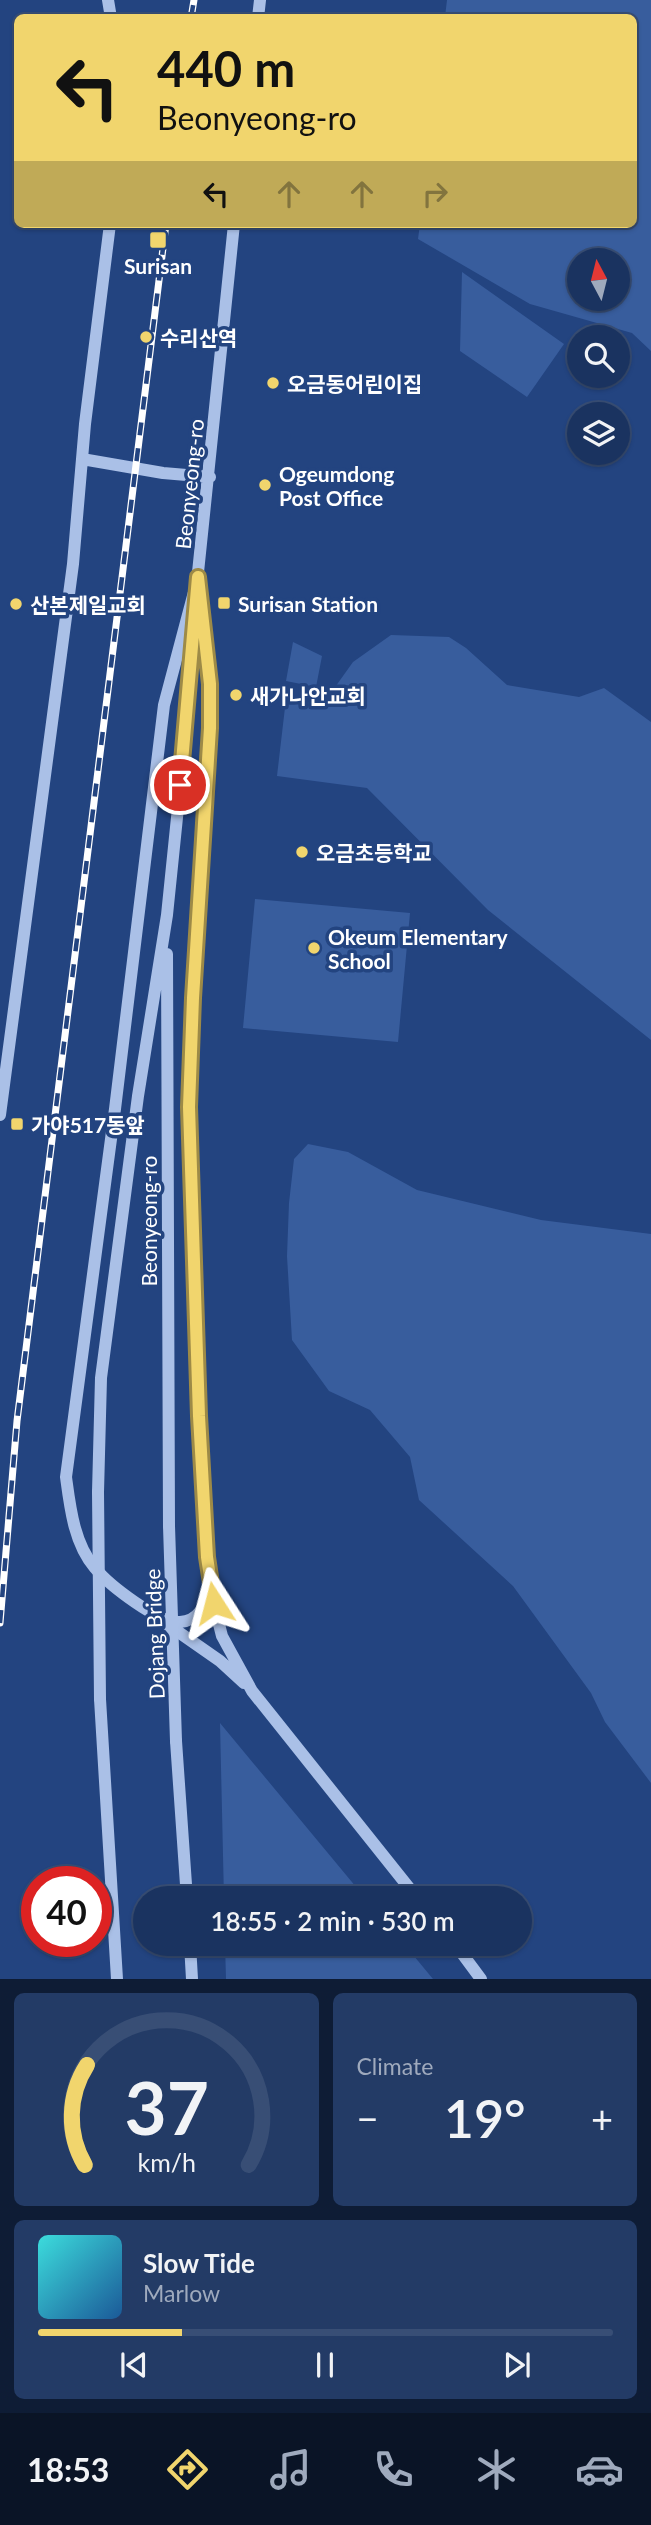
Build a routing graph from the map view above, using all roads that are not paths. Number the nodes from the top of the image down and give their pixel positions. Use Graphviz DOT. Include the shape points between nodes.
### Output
graph roads {
  1 [pos="110,228"];
  2 [pos="234,228"];
  3 [pos="82,459"];
  4 [pos="210,477"];
  5 [pos="198,577"];
  6 [pos="167,915"];
  7 [pos="0,1115"];
  8 [pos="169,1526"];
  9 [pos="211,1589"];
  10 [pos="149,1612"];
  11 [pos="252,1691"];
  12 [pos="186,1886"];
  13 [pos="408,1886"];
  14 [pos="191,1956"];
  15 [pos="464,1956"];
  16 [pos="117,1979"];
  17 [pos="192,1979"];
  18 [pos="481,1979"];
  1 -- 3 [label="street"];
  2 -- 4 [label="street, Beonyeong-ro"];
  3 -- 4 [label="street"];
  3 -- 7 [label="street" via="73,564"];
  4 -- 5 [label="street, Beonyeong-ro"];
  5 -- 6 [label="street, Beonyeong-ro"];
  5 -- 9 [label="street" via="210,728 189,1107 199,1416"];
  5 -- 10 [label="street" via="163,705 66,1477 77,1534 94,1568"];
  6 -- 8 [label="street, Beonyeong-ro"];
  6 -- 16 [label="street, Beonyeong-ro, bridge" via="101,1378 100,1699"];
  8 -- 12 [label="street, Dojang Bridge, bridge"];
  9 -- 10 [label="street" via="205,1607 194,1618 180,1623"];
  9 -- 11 [label="street" via="222,1636"];
  10 -- 11 [label="street" via="220,1661"];
  11 -- 13 [label="street"];
  14 -- 17 [label="street"];
  15 -- 18 [label="street"];
}
